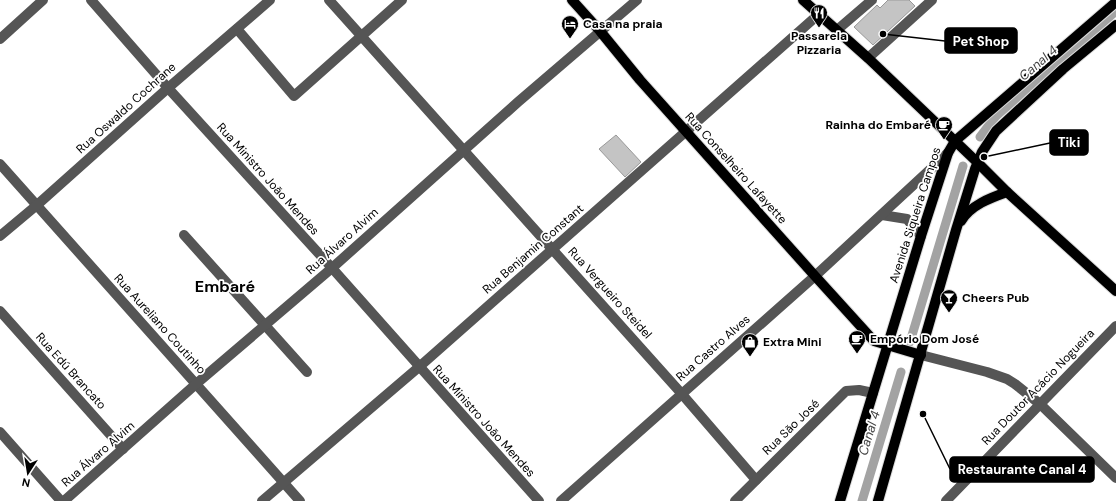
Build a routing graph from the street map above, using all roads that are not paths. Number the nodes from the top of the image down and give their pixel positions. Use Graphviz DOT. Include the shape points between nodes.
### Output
graph roads {
  1 [pos="43,0"];
  2 [pos="91,0"];
  3 [pos="270,0"];
  4 [pos="330,0"];
  5 [pos="402,0"];
  6 [pos="572,0"];
  7 [pos="637,0"];
  8 [pos="803,0"];
  9 [pos="872,0"];
  10 [pos="932,0"];
  11 [pos="1116,2"];
  12 [pos="819,14"];
  13 [pos="1116,25"];
  14 [pos="237,29"];
  15 [pos="837,30"];
  16 [pos="600,31"];
  17 [pos="362,36"];
  18 [pos="0,39"];
  19 [pos="868,58"];
  20 [pos="168,88"];
  21 [pos="686,131"];
  22 [pos="955,141"];
  23 [pos="463,150"];
  24 [pos="948,153"];
  25 [pos="977,162"];
  26 [pos="0,164"];
  27 [pos="1007,192"];
  28 [pos="37,205"];
  29 [pos="882,215"];
  30 [pos="956,230"];
  31 [pos="184,235"];
  32 [pos="0,236"];
  33 [pos="921,236"];
  34 [pos="553,248"];
  35 [pos="332,268"];
  36 [pos="815,276"];
  37 [pos="1116,291"];
  38 [pos="0,311"];
  39 [pos="265,325"];
  40 [pos="1116,326"];
  41 [pos="891,346"];
  42 [pos="917,354"];
  43 [pos="418,367"];
  44 [pos="307,372"];
  45 [pos="196,384"];
  46 [pos="682,393"];
  47 [pos="873,394"];
  48 [pos="1040,404"];
  49 [pos="0,433"];
  50 [pos="123,449"];
  51 [pos="1116,478"];
  52 [pos="756,480"];
  53 [pos="283,482"];
  54 [pos="60,501"];
  55 [pos="64,501"];
  56 [pos="262,501"];
  57 [pos="300,501"];
  58 [pos="539,501"];
  59 [pos="561,501"];
  60 [pos="735,501"];
  61 [pos="840,501"];
  62 [pos="878,501"];
  63 [pos="946,501"];
  1 -- 18 [label="street"];
  2 -- 20 [label="street, Rua Ministro João Mendes"];
  3 -- 14 [label="street, Rua Oswaldo Cochrane"];
  4 -- 17 [label="street, Rua Vergueiro Steidel"];
  5 -- 17 [label="street"];
  6 -- 16 [label="main road, Rua Conselheiro Lafayette"];
  7 -- 16 [label="street, Rua Álvaro Alvim"];
  8 -- 12 [label="main road"];
  9 -- 15 [label="street"];
  10 -- 19 [label="street"];
  11 -- 22 [label="main road, Avenida Siqueira Campos"];
  12 -- 15 [label="main road"];
  12 -- 21 [label="street, Rua Benjamin Constant"];
  13 -- 25 [label="main road" via="1063,69 996,131 985,145"];
  14 -- 17 [label="street" via="294,96"];
  14 -- 20 [label="street, Rua Oswaldo Cochrane"];
  15 -- 19 [label="main road"];
  16 -- 21 [label="main road, Rua Conselheiro Lafayette"];
  16 -- 23 [label="street, Rua Álvaro Alvim"];
  17 -- 23 [label="street, Rua Vergueiro Steidel"];
  19 -- 22 [label="main road"];
  20 -- 28 [label="street, Rua Oswaldo Cochrane"];
  20 -- 35 [label="street, Rua Ministro João Mendes"];
  21 -- 34 [label="street, Rua Benjamin Constant"];
  21 -- 36 [label="main road, Rua Conselheiro Lafayette"];
  22 -- 24 [label="main road, Avenida Siqueira Campos"];
  22 -- 25 [label="main road"];
  23 -- 34 [label="street, Rua Vergueiro Steidel"];
  23 -- 35 [label="street, Rua Álvaro Alvim"];
  24 -- 29 [label="street, Rua Castro Alves"];
  24 -- 33 [label="main road, Avenida Siqueira Campos"];
  25 -- 27 [label="main road"];
  25 -- 30 [label="main road"];
  26 -- 28 [label="street, Rua Aureliano Coutinho"];
  27 -- 30 [label="main road" via="970,210"];
  27 -- 37 [label="main road"];
  28 -- 32 [label="street, Rua Oswaldo Cochrane"];
  28 -- 45 [label="street, Rua Aureliano Coutinho"];
  29 -- 33 [label="street" via="907,219"];
  29 -- 36 [label="street, Rua Castro Alves"];
  30 -- 42 [label="main road"];
  31 -- 39 [label="street"];
  33 -- 41 [label="main road, Avenida Siqueira Campos"];
  34 -- 43 [label="street, Rua Benjamin Constant"];
  34 -- 46 [label="street, Rua Vergueiro Steidel"];
  35 -- 39 [label="street, Rua Álvaro Alvim"];
  35 -- 43 [label="street, Rua Ministro João Mendes"];
  36 -- 41 [label="main road, Rua Conselheiro Lafayette" via="874,340"];
  36 -- 46 [label="street, Rua Castro Alves"];
  38 -- 50 [label="street, Rua Edú Brancato"];
  39 -- 44 [label="street"];
  39 -- 45 [label="street, Rua Álvaro Alvim"];
  40 -- 48 [label="street, Rua Doutor Acácio Nogueira"];
  41 -- 42 [label="main road, Rua Conselheiro Lafayette"];
  41 -- 47 [label="main road, Avenida Siqueira Campos"];
  42 -- 48 [label="street" via="996,375 1015,384"];
  42 -- 62 [label="main road"];
  43 -- 53 [label="street, Rua Benjamin Constant"];
  43 -- 58 [label="street, Rua Ministro João Mendes"];
  45 -- 50 [label="street, Rua Álvaro Alvim"];
  45 -- 53 [label="street, Rua Aureliano Coutinho"];
  46 -- 52 [label="street, Rua Vergueiro Steidel"];
  46 -- 59 [label="street, Rua Castro Alves"];
  47 -- 52 [label="street, Rua São José" via="859,390 846,391"];
  47 -- 61 [label="main road, Avenida Siqueira Campos"];
  48 -- 51 [label="street"];
  48 -- 63 [label="street, Rua Doutor Acácio Nogueira"];
  49 -- 54 [label="street"];
  50 -- 55 [label="street, Rua Álvaro Alvim"];
  52 -- 60 [label="street, Rua São José"];
  53 -- 56 [label="street, Rua Benjamin Constant"];
  53 -- 57 [label="street, Rua Aureliano Coutinho"];
}
